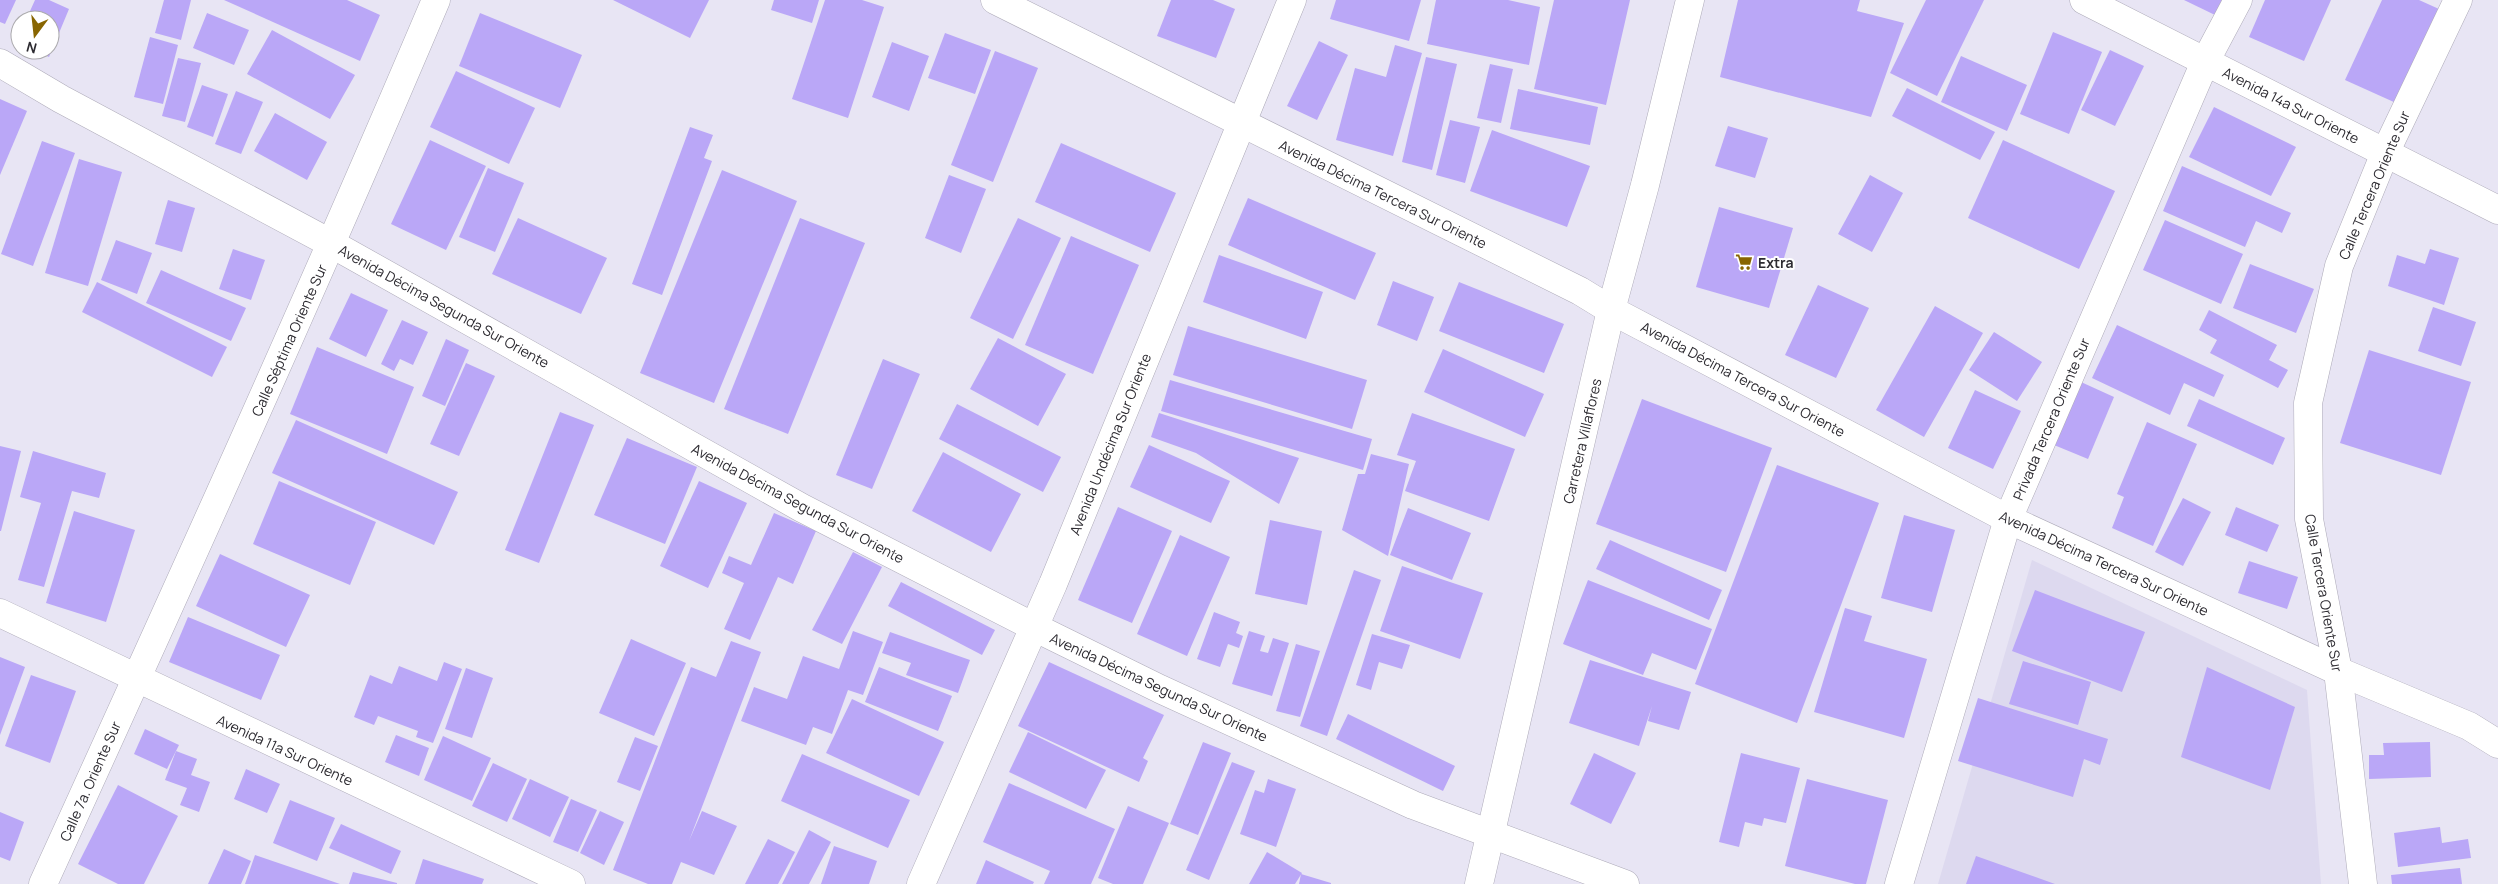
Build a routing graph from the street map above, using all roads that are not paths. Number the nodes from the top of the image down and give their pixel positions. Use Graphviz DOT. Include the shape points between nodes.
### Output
graph roads {
  1 [pos="436,0"];
  2 [pos="995,0"];
  3 [pos="1292,0"];
  4 [pos="1690,0"];
  5 [pos="2084,0"];
  6 [pos="2238,0"];
  7 [pos="2458,0"];
  8 [pos="2205,62"];
  9 [pos="0,63"];
  10 [pos="1242,122"];
  11 [pos="2385,153"];
  12 [pos="2498,210"];
  13 [pos="332,244"];
  14 [pos="1612,310"];
  15 [pos="2008,519"];
  16 [pos="0,613"];
  17 [pos="1034,627"];
  18 [pos="2338,671"];
  19 [pos="137,678"];
  20 [pos="2498,744"];
  21 [pos="1491,833"];
  22 [pos="43,884"];
  23 [pos="572,884"];
  24 [pos="921,884"];
  25 [pos="1479,884"];
  26 [pos="1625,884"];
  27 [pos="1899,884"];
  28 [pos="2363,884"];
  1 -- 13 [label="street, Calle Séptima Oriente Sur"];
  2 -- 10 [label="street, Avenida Décima Tercera Sur Oriente"];
  3 -- 10 [label="street, Avenida Undécima Sur Oriente"];
  4 -- 14 [label="street, Carretera Villaflores"];
  5 -- 8 [label="street, Avenida 14a Sur Oriente"];
  6 -- 8 [label="street, Privada Tercera Oriente Sur"];
  7 -- 11 [label="street, Calle Tercera Oriente Sur"];
  8 -- 11 [label="street, Avenida 14a Sur Oriente"];
  8 -- 15 [label="street, Privada Tercera Oriente Sur"];
  9 -- 13 [label="street, Avenida Décima Segunda Sur Oriente" via="61,100"];
  10 -- 14 [label="street, Avenida Décima Tercera Sur Oriente"];
  10 -- 17 [label="street, Avenida Undécima Sur Oriente"];
  11 -- 12 [label="street, Avenida 14a Sur Oriente"];
  11 -- 18 [label="street, Calle Tercera Oriente Sur" via="2339,266 2308,403 2309,519"];
  13 -- 17 [label="street, Avenida Décima Segunda Sur Oriente" via="802,508"];
  13 -- 19 [label="street, Calle Séptima Oriente Sur"];
  14 -- 15 [label="street, Avenida Décima Tercera Sur Oriente"];
  14 -- 21 [label="street, Carretera Villaflores"];
  15 -- 18 [label="street, Avenida Décima Tercera Sur Oriente"];
  15 -- 27 [label="street, Privada Tercera Oriente Sur"];
  16 -- 19 [label="street, Avenida 11a Sur Oriente"];
  17 -- 21 [label="street, Avenida Décima Segunda Sur Oriente" via="1160,690 1412,805"];
  17 -- 24 [label="street, Avenida Undécima Sur Oriente"];
  18 -- 20 [label="street, Avenida Décima Tercera Sur Oriente" via="2468,726"];
  18 -- 28 [label="street, Calle Tercera Oriente Sur"];
  19 -- 22 [label="street, Calle 7a. Oriente Sur"];
  19 -- 23 [label="street, Avenida 11a Sur Oriente"];
  21 -- 25 [label="street, Carretera Villaflores"];
  21 -- 26 [label="street, Avenida Décima Segunda Sur Oriente"];
}
